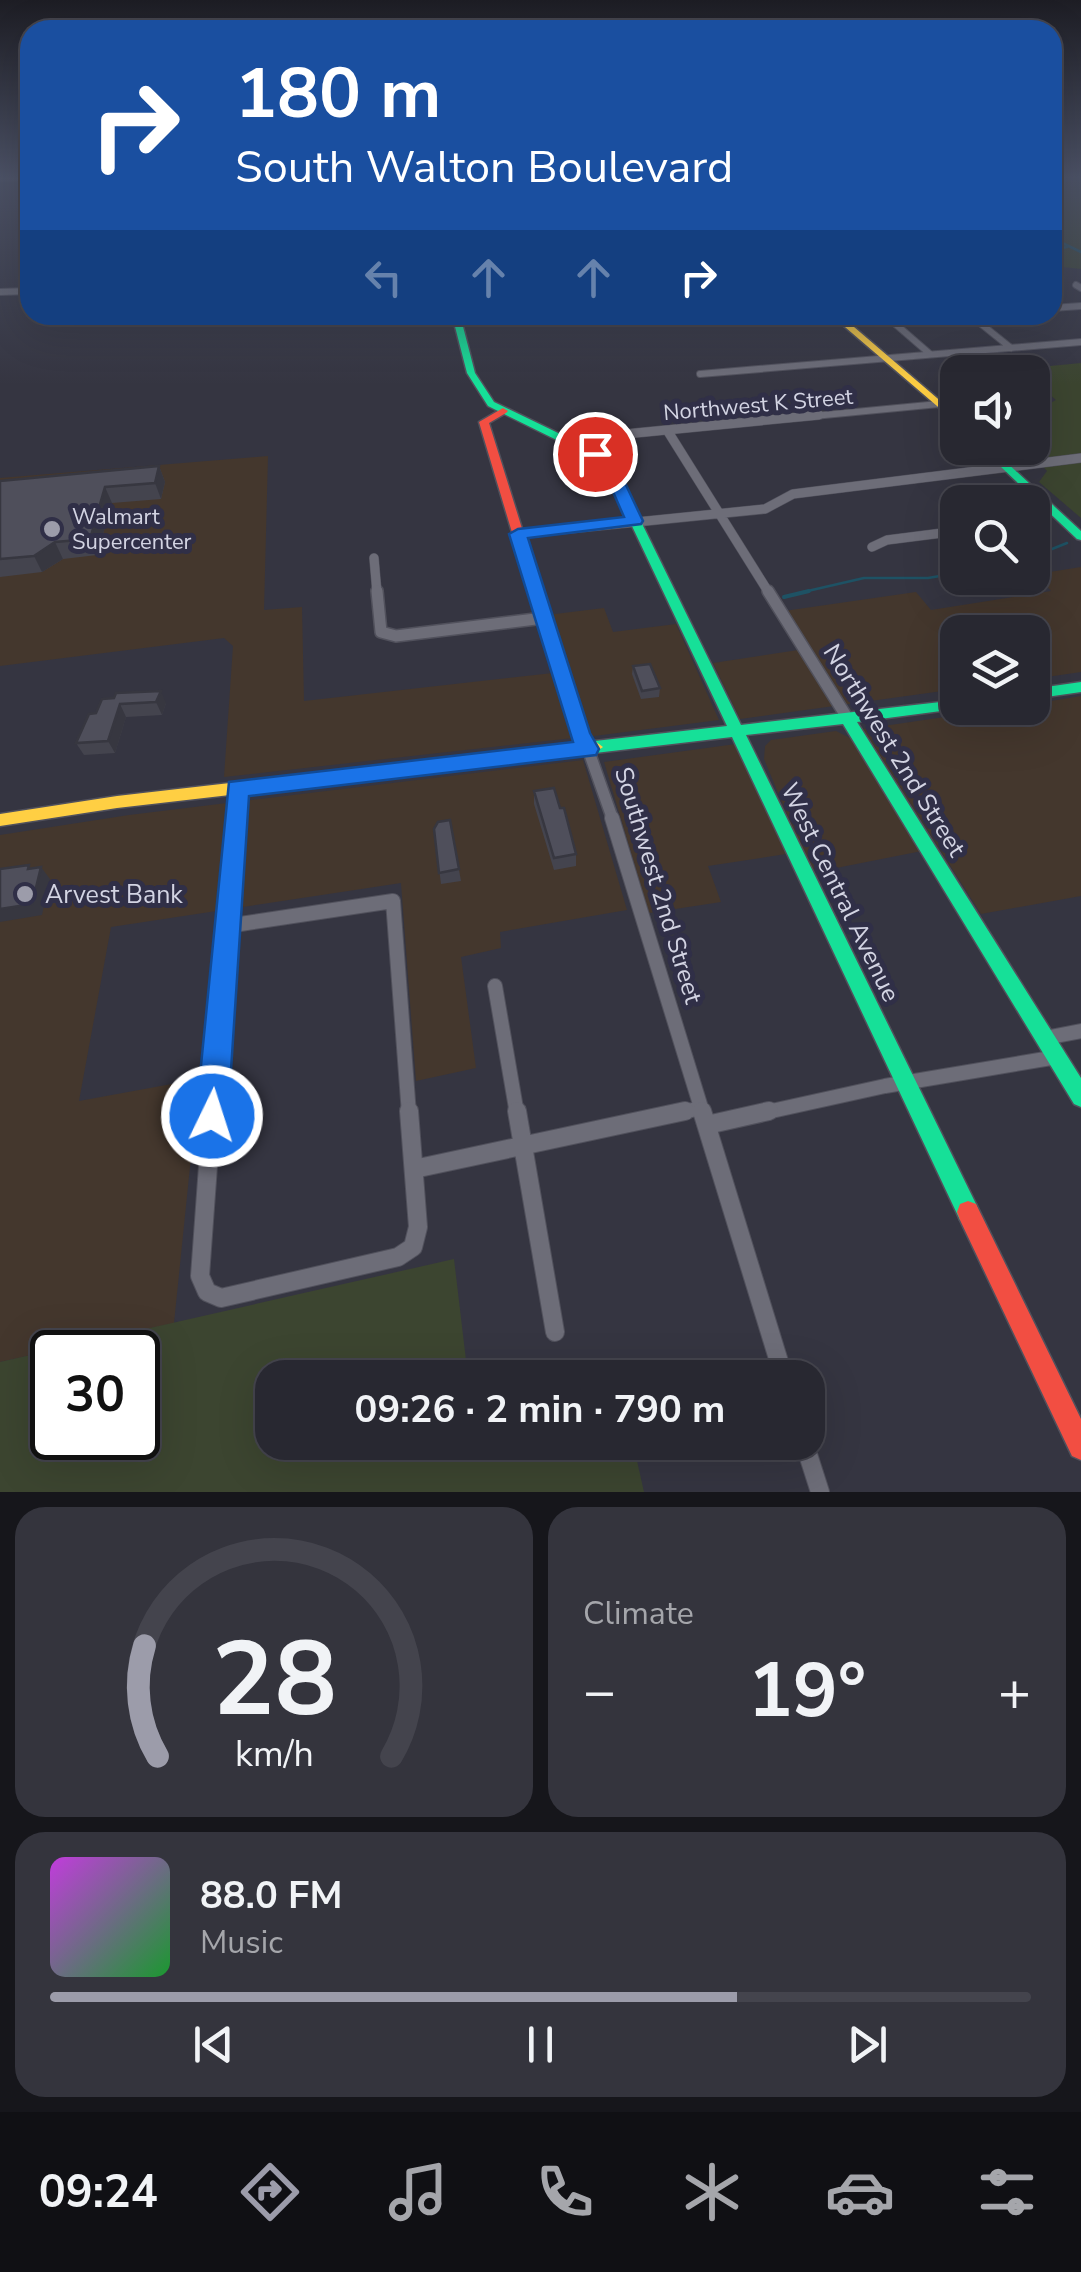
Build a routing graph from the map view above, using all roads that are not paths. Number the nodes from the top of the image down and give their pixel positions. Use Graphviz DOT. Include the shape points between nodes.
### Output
graph roads {
  1 [pos="459,325"];
  2 [pos="846,325"];
  3 [pos="897,325"];
  4 [pos="983,325"];
  5 [pos="1081,342"];
  6 [pos="1012,348"];
  7 [pos="930,354"];
  8 [pos="881,358"];
  9 [pos="700,374"];
  10 [pos="940,404"];
  11 [pos="502,411"];
  12 [pos="667,430"];
  13 [pos="582,445"];
  14 [pos="1081,458"];
  15 [pos="1006,467"];
  16 [pos="1025,485"];
  17 [pos="1050,508"];
  18 [pos="719,514"];
  19 [pos="635,521"];
  20 [pos="940,533"];
  21 [pos="518,534"];
  22 [pos="1081,537"];
  23 [pos="872,547"];
  24 [pos="374,558"];
  25 [pos="544,618"];
  26 [pos="1081,687"];
  27 [pos="1050,691"];
  28 [pos="940,707"];
  29 [pos="848,719"];
  30 [pos="738,732"];
  31 [pos="588,749"];
  32 [pos="238,788"];
  33 [pos="0,820"];
  34 [pos="225,926"];
  35 [pos="496,986"];
  36 [pos="1081,1031"];
  37 [pos="1045,1038"];
  38 [pos="1056,1057"];
  39 [pos="905,1083"];
  40 [pos="1081,1097"];
  41 [pos="701,1108"];
  42 [pos="707,1125"];
  43 [pos="522,1146"];
  44 [pos="414,1169"];
  45 [pos="555,1332"];
  46 [pos="779,1360"];
  47 [pos="1081,1447"];
  48 [pos="810,1460"];
  49 [pos="820,1492"];
  1 -- 11 [label="main road" via="476,386"];
  2 -- 8 [label="main road"];
  3 -- 7 [label="street"];
  4 -- 6 [label="street"];
  5 -- 6 [label="street"];
  6 -- 7 [label="street"];
  7 -- 8 [label="street"];
  8 -- 9 [label="street"];
  8 -- 10 [label="main road"];
  10 -- 12 [label="street, Northwest K Street"];
  11 -- 13 [label="main road, West Central Avenue"];
  11 -- 21 [label="main road, Southwest 2nd Street" via="484,422"];
  12 -- 13 [label="street, Northwest K Street"];
  12 -- 18 [label="street, Northwest 2nd Street"];
  13 -- 19 [label="main road, West Central Avenue" via="606,465"];
  14 -- 15 [label="street"];
  15 -- 16 [label="main road"];
  15 -- 18 [label="street" via="794,494 765,510"];
  17 -- 22 [label="main road"];
  18 -- 19 [label="street"];
  18 -- 29 [label="street, Northwest 2nd Street"];
  19 -- 21 [label="street"];
  19 -- 30 [label="main road, West Central Avenue"];
  20 -- 23 [label="street"];
  21 -- 25 [label="main road, Southwest 2nd Street"];
  24 -- 25 [label="street" via="381,632 396,636"];
  25 -- 31 [label="main road, Southwest 2nd Street"];
  26 -- 27 [label="main road"];
  28 -- 29 [label="main road"];
  29 -- 30 [label="main road"];
  29 -- 37 [label="main road, Northwest 2nd Street"];
  30 -- 31 [label="main road"];
  30 -- 39 [label="main road, West Central Avenue"];
  31 -- 32 [label="main road"];
  31 -- 41 [label="street, Southwest 2nd Street"];
  32 -- 33 [label="main road"];
  32 -- 34 [label="street"];
  34 -- 44 [label="street" via="393,901"];
  34 -- 44 [label="street" via="200,1276 208,1292 221,1298 398,1257 413,1248 418,1227"];
  35 -- 43 [label="street"];
  36 -- 37 [label="street"];
  37 -- 38 [label="main road, Northwest 2nd Street"];
  38 -- 39 [label="street"];
  38 -- 40 [label="main road, Northwest 2nd Street"];
  39 -- 42 [label="street"];
  39 -- 47 [label="main road, West Central Avenue"];
  41 -- 42 [label="street, Southwest 2nd Street"];
  41 -- 43 [label="street"];
  42 -- 46 [label="street, Southwest 2nd Street"];
  43 -- 44 [label="street"];
  43 -- 45 [label="street"];
  48 -- 49 [label="street"];
}
